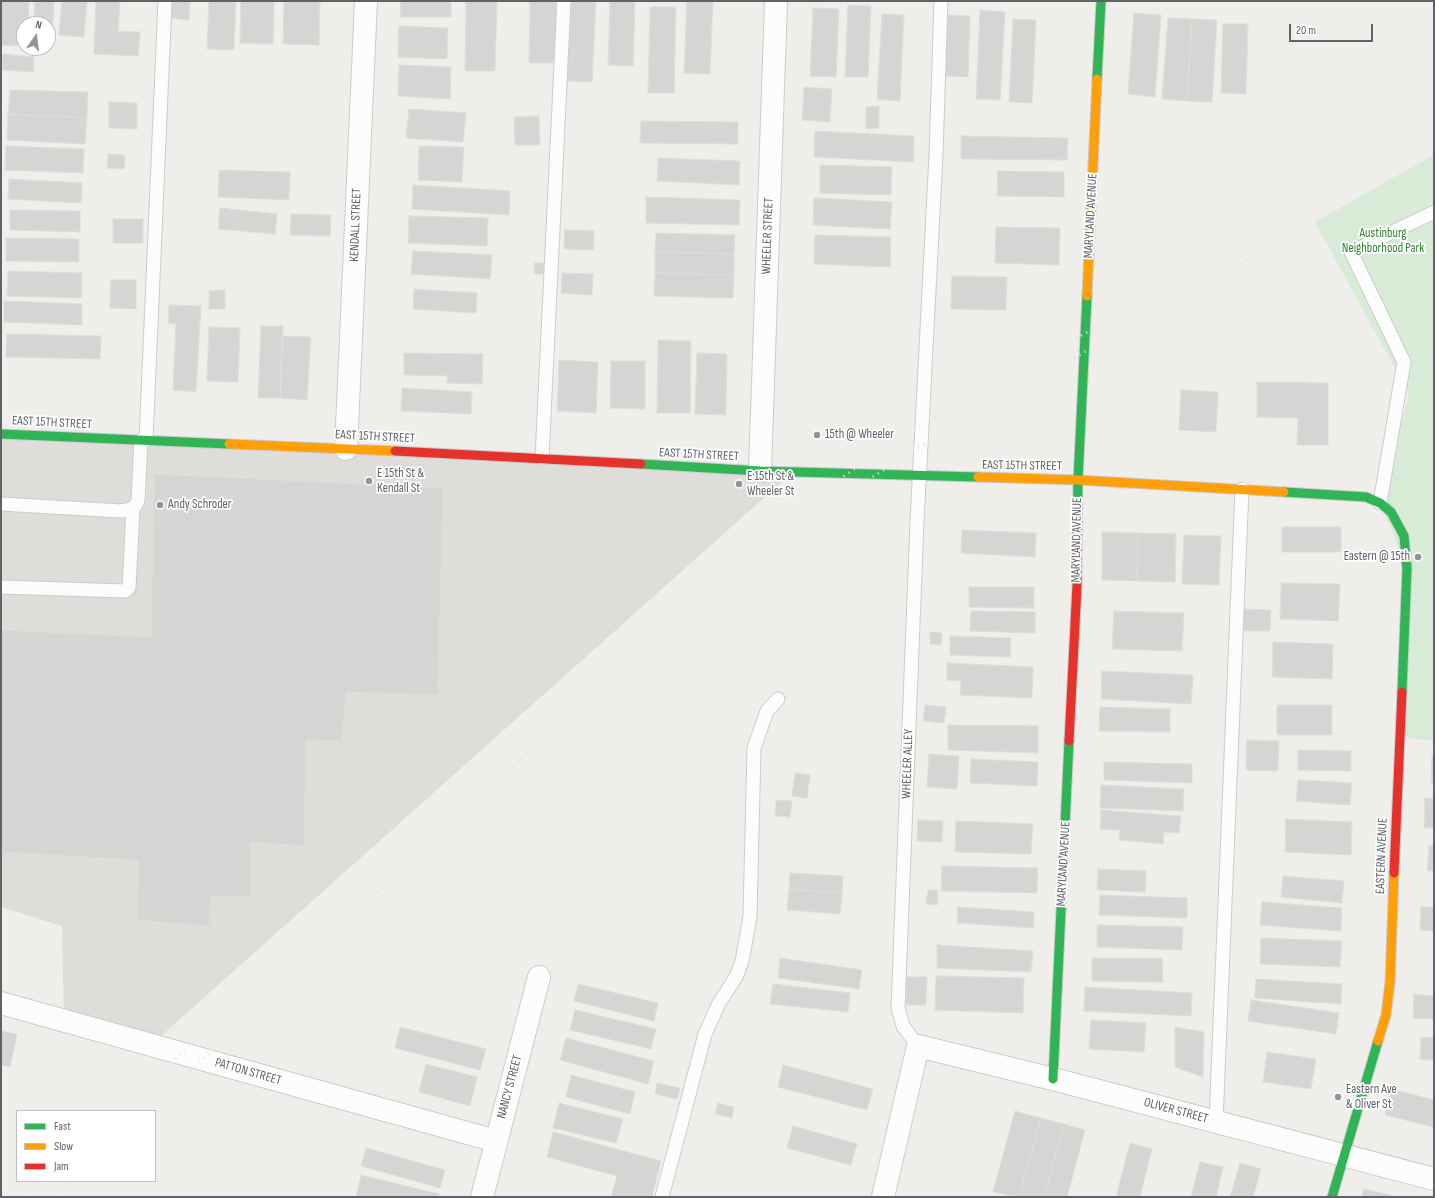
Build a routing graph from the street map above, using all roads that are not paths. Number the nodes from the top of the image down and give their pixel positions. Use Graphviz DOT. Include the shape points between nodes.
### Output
graph roads {
  1 [pos="165,1"];
  2 [pos="366,1"];
  3 [pos="564,1"];
  4 [pos="776,1"];
  5 [pos="941,1"];
  6 [pos="1101,1"];
  7 [pos="1434,212"];
  8 [pos="1,434"];
  9 [pos="144,440"];
  10 [pos="346,449"];
  11 [pos="542,458"];
  12 [pos="760,471"];
  13 [pos="919,476"];
  14 [pos="1078,480"];
  15 [pos="1242,489"];
  16 [pos="1380,503"];
  17 [pos="1,504"];
  18 [pos="133,509"];
  19 [pos="1391,512"];
  20 [pos="1,586"];
  21 [pos="778,699"];
  22 [pos="539,977"];
  23 [pos="1,1003"];
  24 [pos="918,1046"];
  25 [pos="1053,1079"];
  26 [pos="1216,1122"];
  27 [pos="496,1141"];
  28 [pos="1343,1156"];
  29 [pos="1434,1179"];
  30 [pos="485,1196"];
  31 [pos="662,1197"];
  32 [pos="883,1197"];
  33 [pos="1332,1197"];
  1 -- 9 [label="lane"];
  2 -- 10 [label="street, KENDALL STREET"];
  3 -- 11 [label="lane"];
  4 -- 12 [label="street, WHEELER STREET"];
  5 -- 13 [label="lane, WHEELER ALLEY" via="936,155"];
  6 -- 14 [label="street, MARYLAND AVENUE"];
  7 -- 16 [label="lane" via="1351,252 1404,362"];
  8 -- 9 [label="street, EAST 15TH STREET"];
  9 -- 10 [label="street, EAST 15TH STREET"];
  9 -- 18 [label="lane" via="138,501"];
  10 -- 11 [label="street, EAST 15TH STREET"];
  11 -- 12 [label="street, EAST 15TH STREET"];
  12 -- 13 [label="street, EAST 15TH STREET"];
  13 -- 14 [label="street, EAST 15TH STREET"];
  13 -- 24 [label="lane, WHEELER ALLEY" via="898,1008 903,1026"];
  14 -- 15 [label="street, EAST 15TH STREET"];
  14 -- 25 [label="street, MARYLAND AVENUE" via="1077,586"];
  15 -- 16 [label="street, EAST 15TH STREET" via="1366,497"];
  15 -- 26 [label="lane"];
  16 -- 19 [label="street, EAST 15TH STREET"];
  17 -- 18 [label="lane" via="120,511"];
  18 -- 20 [label="lane" via="130,582 129,588 125,591"];
  19 -- 28 [label="street, EASTERN AVENUE" via="1404,536 1407,568 1390,982 1386,1015"];
  21 -- 31 [label="lane" via="767,711 754,748 750,917 742,961 705,1034"];
  22 -- 27 [label="street, NANCY STREET"];
  23 -- 27 [label="street, PATTON STREET"];
  24 -- 25 [label="street, OLIVER STREET"];
  24 -- 32 [label="street"];
  25 -- 26 [label="street, OLIVER STREET"];
  26 -- 28 [label="street, OLIVER STREET"];
  27 -- 30 [label="street, NANCY STREET"];
  28 -- 29 [label="street, OLIVER STREET"];
  28 -- 33 [label="street, EASTERN AVENUE"];
}
